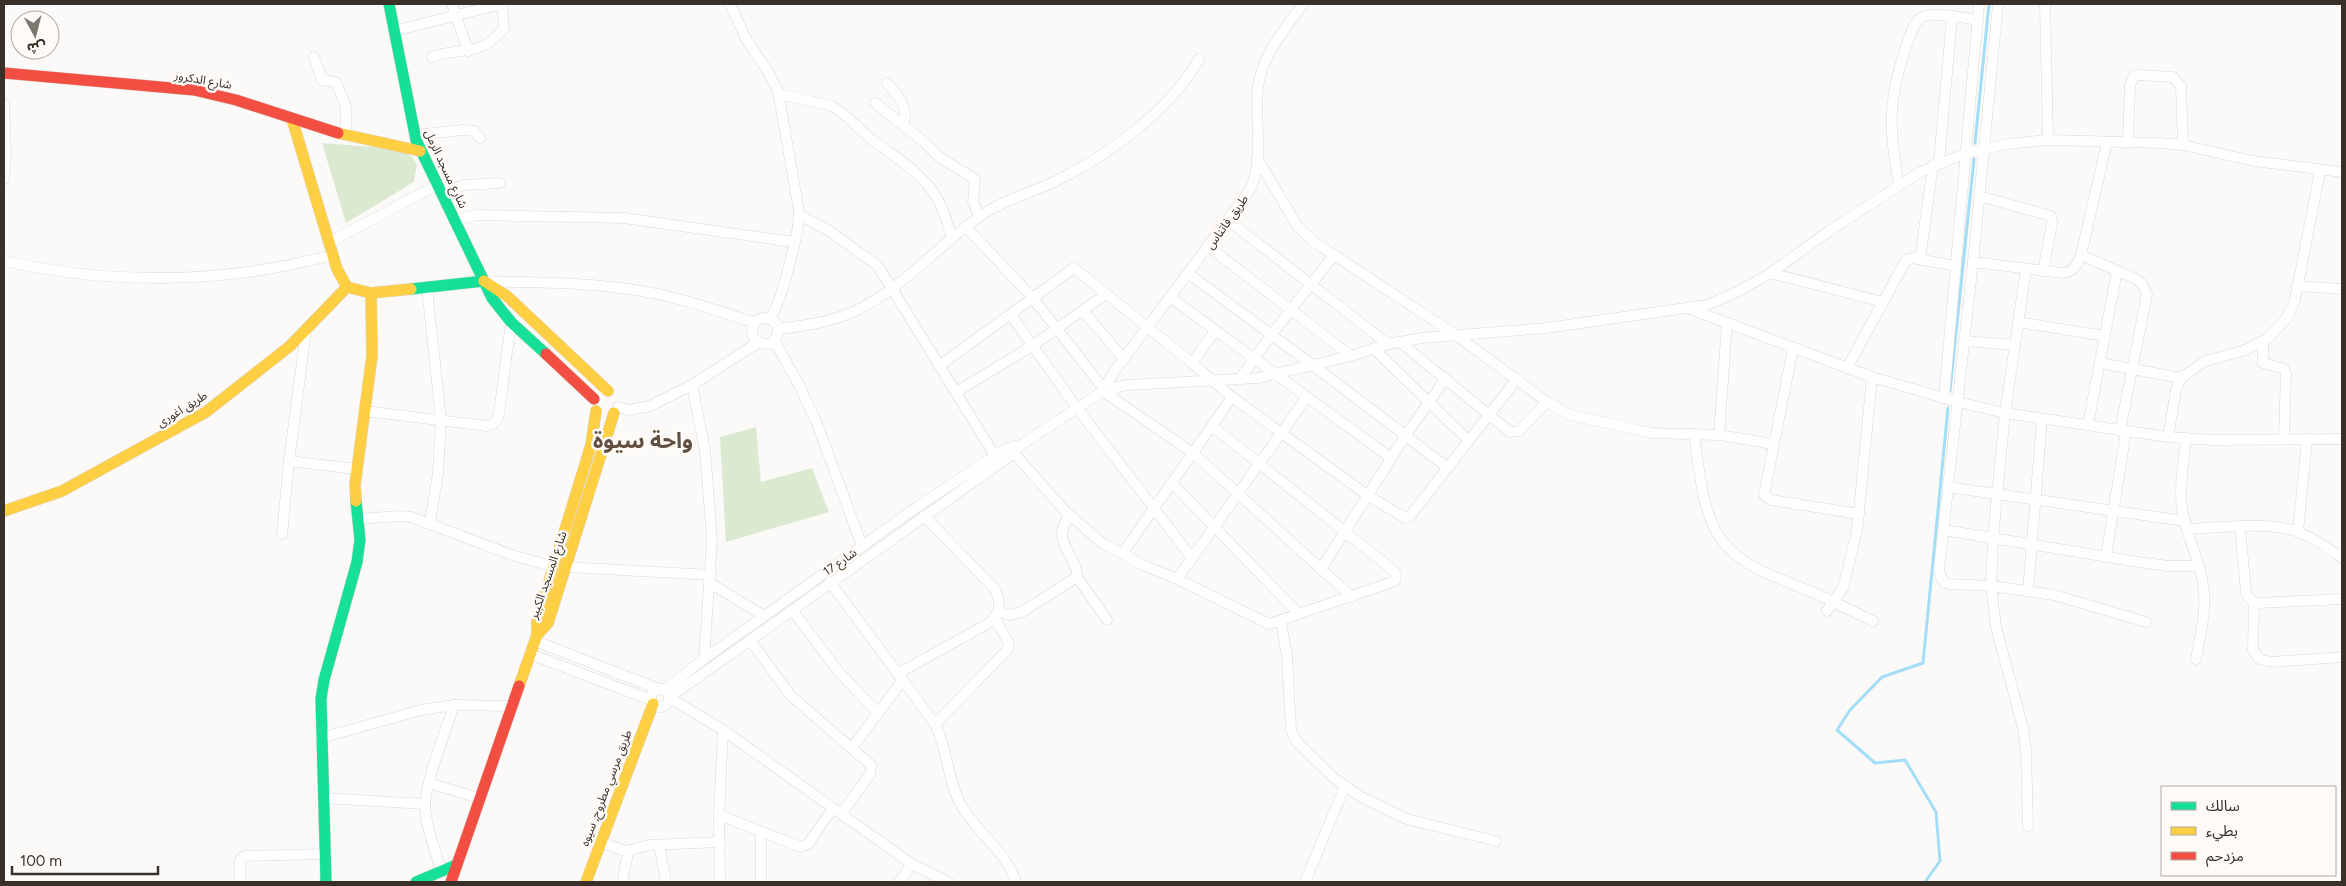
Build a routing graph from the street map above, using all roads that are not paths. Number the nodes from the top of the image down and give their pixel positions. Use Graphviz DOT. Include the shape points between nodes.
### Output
graph roads {
  1 [pos="389,4"];
  2 [pos="452,4"];
  3 [pos="499,4"];
  4 [pos="730,4"];
  5 [pos="1303,4"];
  6 [pos="1979,4"];
  7 [pos="1998,4"];
  8 [pos="2045,4"];
  9 [pos="455,15"];
  10 [pos="1952,17"];
  11 [pos="1978,20"];
  12 [pos="394,31"];
  13 [pos="468,51"];
  14 [pos="314,57"];
  15 [pos="432,57"];
  16 [pos="1199,59"];
  17 [pos="4,73"];
  18 [pos="887,83"];
  19 [pos="778,94"];
  20 [pos="875,103"];
  21 [pos="4,104"];
  22 [pos="292,120"];
  23 [pos="903,125"];
  24 [pos="922,129"];
  25 [pos="346,134"];
  26 [pos="414,135"];
  27 [pos="480,138"];
  28 [pos="2048,140"];
  29 [pos="924,142"];
  30 [pos="2107,142"];
  31 [pos="2128,143"];
  32 [pos="2184,145"];
  33 [pos="1983,150"];
  34 [pos="420,151"];
  35 [pos="1966,153"];
  36 [pos="1256,158"];
  37 [pos="1936,164"];
  38 [pos="2320,171"];
  39 [pos="2342,172"];
  40 [pos="4,179"];
  41 [pos="500,183"];
  42 [pos="1899,185"];
  43 [pos="438,188"];
  44 [pos="1979,196"];
  45 [pos="799,215"];
  46 [pos="979,217"];
  47 [pos="454,220"];
  48 [pos="1229,220"];
  49 [pos="966,227"];
  50 [pos="952,238"];
  51 [pos="328,242"];
  52 [pos="794,242"];
  53 [pos="1209,247"];
  54 [pos="332,255"];
  55 [pos="1334,255"];
  56 [pos="2081,255"];
  57 [pos="1920,259"];
  58 [pos="4,261"];
  59 [pos="1973,262"];
  60 [pos="1956,266"];
  61 [pos="2026,269"];
  62 [pos="2043,271"];
  63 [pos="2117,271"];
  64 [pos="1770,273"];
  65 [pos="1189,274"];
  66 [pos="484,281"];
  67 [pos="1311,284"];
  68 [pos="2297,286"];
  69 [pos="347,287"];
  70 [pos="427,288"];
  71 [pos="894,288"];
  72 [pos="2342,289"];
  73 [pos="371,293"];
  74 [pos="1106,294"];
  75 [pos="1032,297"];
  76 [pos="1171,298"];
  77 [pos="1883,302"];
  78 [pos="1688,309"];
  79 [pos="1290,310"];
  80 [pos="1083,311"];
  81 [pos="1010,314"];
  82 [pos="769,319"];
  83 [pos="511,322"];
  84 [pos="2018,322"];
  85 [pos="756,323"];
  86 [pos="1727,323"];
  87 [pos="1058,328"];
  88 [pos="1148,328"];
  89 [pos="778,329"];
  90 [pos="1215,330"];
  91 [pos="306,331"];
  92 [pos="1272,334"];
  93 [pos="1456,335"];
  94 [pos="2105,336"];
  95 [pos="774,340"];
  96 [pos="1964,341"];
  97 [pos="2263,341"];
  98 [pos="759,342"];
  99 [pos="1400,342"];
  100 [pos="1388,344"];
  101 [pos="2015,345"];
  102 [pos="1032,346"];
  103 [pos="1373,348"];
  104 [pos="1793,348"];
  105 [pos="1350,356"];
  106 [pos="1254,358"];
  107 [pos="1124,359"];
  108 [pos="1192,363"];
  109 [pos="2100,363"];
  110 [pos="939,366"];
  111 [pos="1314,366"];
  112 [pos="1847,368"];
  113 [pos="2133,368"];
  114 [pos="1277,374"];
  115 [pos="1872,377"];
  116 [pos="1446,378"];
  117 [pos="2181,378"];
  118 [pos="1517,379"];
  119 [pos="1239,380"];
  120 [pos="1212,382"];
  121 [pos="692,385"];
  122 [pos="608,391"];
  123 [pos="1105,391"];
  124 [pos="956,392"];
  125 [pos="1232,397"];
  126 [pos="1306,397"];
  127 [pos="1944,398"];
  128 [pos="1429,402"];
  129 [pos="1547,402"];
  130 [pos="1958,402"];
  131 [pos="595,405"];
  132 [pos="1077,408"];
  133 [pos="616,410"];
  134 [pos="365,411"];
  135 [pos="2005,413"];
  136 [pos="1489,415"];
  137 [pos="2042,419"];
  138 [pos="441,420"];
  139 [pos="2088,425"];
  140 [pos="1212,426"];
  141 [pos="1280,432"];
  142 [pos="2123,432"];
  143 [pos="1406,434"];
  144 [pos="1694,434"];
  145 [pos="1719,435"];
  146 [pos="2168,437"];
  147 [pos="2186,438"];
  148 [pos="2284,439"];
  149 [pos="2307,439"];
  150 [pos="2342,439"];
  151 [pos="1469,441"];
  152 [pos="1773,444"];
  153 [pos="1017,448"];
  154 [pos="1193,453"];
  155 [pos="996,456"];
  156 [pos="1391,458"];
  157 [pos="289,462"];
  158 [pos="1259,463"];
  159 [pos="1448,468"];
  160 [pos="356,469"];
  161 [pos="1172,484"];
  162 [pos="1948,487"];
  163 [pos="1238,494"];
  164 [pos="1997,494"];
  165 [pos="1367,495"];
  166 [pos="2036,499"];
  167 [pos="1154,509"];
  168 [pos="4,511"];
  169 [pos="2114,511"];
  170 [pos="1859,514"];
  171 [pos="1069,515"];
  172 [pos="924,516"];
  173 [pos="358,519"];
  174 [pos="430,523"];
  175 [pos="2186,525"];
  176 [pos="2240,527"];
  177 [pos="1214,528"];
  178 [pos="1944,530"];
  179 [pos="1344,532"];
  180 [pos="2298,532"];
  181 [pos="282,534"];
  182 [pos="1993,538"];
  183 [pos="2033,545"];
  184 [pos="862,546"];
  185 [pos="1122,554"];
  186 [pos="2106,557"];
  187 [pos="1192,558"];
  188 [pos="2342,558"];
  189 [pos="2199,566"];
  190 [pos="554,567"];
  191 [pos="567,567"];
  192 [pos="1322,569"];
  193 [pos="1077,577"];
  194 [pos="710,579"];
  195 [pos="1177,579"];
  196 [pos="830,582"];
  197 [pos="1991,586"];
  198 [pos="2028,590"];
  199 [pos="1352,597"];
  200 [pos="2342,599"];
  201 [pos="1834,602"];
  202 [pos="2254,602"];
  203 [pos="792,610"];
  204 [pos="1827,611"];
  205 [pos="997,614"];
  206 [pos="1299,614"];
  207 [pos="764,616"];
  208 [pos="1106,620"];
  209 [pos="1872,621"];
  210 [pos="1280,622"];
  211 [pos="2146,622"];
  212 [pos="536,638"];
  213 [pos="750,640"];
  214 [pos="530,654"];
  215 [pos="2342,656"];
  216 [pos="704,659"];
  217 [pos="2196,659"];
  218 [pos="595,664"];
  219 [pos="590,676"];
  220 [pos="899,678"];
  221 [pos="666,693"];
  222 [pos="652,702"];
  223 [pos="454,706"];
  224 [pos="511,706"];
  225 [pos="878,713"];
  226 [pos="935,724"];
  227 [pos="722,730"];
  228 [pos="322,738"];
  229 [pos="852,748"];
  230 [pos="429,783"];
  231 [pos="1345,786"];
  232 [pos="324,798"];
  233 [pos="479,798"];
  234 [pos="425,804"];
  235 [pos="838,811"];
  236 [pos="719,815"];
  237 [pos="2028,826"];
  238 [pos="761,832"];
  239 [pos="1496,841"];
  240 [pos="600,842"];
  241 [pos="720,842"];
  242 [pos="658,845"];
  243 [pos="629,850"];
  244 [pos="325,854"];
  245 [pos="912,864"];
  246 [pos="456,865"];
  247 [pos="441,870"];
  248 [pos="240,882"];
  249 [pos="326,882"];
  250 [pos="416,882"];
  251 [pos="451,882"];
  252 [pos="586,882"];
  253 [pos="624,882"];
  254 [pos="666,882"];
  255 [pos="720,882"];
  256 [pos="762,882"];
  257 [pos="899,882"];
  258 [pos="948,882"];
  259 [pos="1016,882"];
  260 [pos="1305,882"];
  1 -- 12 [label="street, شارع مسجد الرمل"];
  2 -- 9 [label="street"];
  3 -- 9 [label="street"];
  3 -- 13 [label="street" via="504,28 486,45"];
  4 -- 19 [label="street" via="746,40 767,70"];
  5 -- 36 [label="street, طريق فاتناس" via="1273,46 1261,73 1257,95"];
  6 -- 11 [label="street"];
  7 -- 33 [label="street"];
  8 -- 28 [label="street"];
  9 -- 12 [label="street"];
  9 -- 13 [label="street"];
  10 -- 11 [label="street"];
  10 -- 37 [label="street"];
  10 -- 42 [label="street" via="1929,15 1920,18 1900,63 1894,83 1891,115 1891,141"];
  11 -- 35 [label="street"];
  12 -- 26 [label="street, شارع مسجد الرمل"];
  13 -- 15 [label="street"];
  14 -- 25 [label="street" via="322,80 336,82 346,107"];
  16 -- 46 [label="street" via="1168,100 1136,129 1092,161"];
  17 -- 22 [label="street, شارع الدكرور" via="194,90 236,100"];
  18 -- 23 [label="street" via="900,97 906,118"];
  19 -- 45 [label="street"];
  19 -- 50 [label="street" via="832,106 908,166 942,206"];
  20 -- 23 [label="street"];
  21 -- 40 [label="street"];
  22 -- 25 [label="street, شارع الدكرور"];
  22 -- 51 [label="street"];
  23 -- 29 [label="street"];
  24 -- 29 [label="street"];
  25 -- 34 [label="street, شارع الدكرور"];
  26 -- 27 [label="street" via="463,130 474,131"];
  26 -- 34 [label="street, شارع مسجد الرمل"];
  28 -- 30 [label="street, شارع 17"];
  28 -- 33 [label="street, شارع 17"];
  29 -- 46 [label="street" via="939,157 975,179 973,200"];
  30 -- 31 [label="street, شارع 17"];
  30 -- 56 [label="street"];
  31 -- 32 [label="street, شارع 17"];
  31 -- 32 [label="street" via="2130,86 2133,77 2138,75 2173,77 2179,82"];
  32 -- 38 [label="street, شارع 17" via="2253,161"];
  33 -- 35 [label="street, شارع 17"];
  33 -- 44 [label="street"];
  34 -- 43 [label="street, شارع مسجد الرمل"];
  35 -- 37 [label="street, شارع 17"];
  35 -- 60 [label="street"];
  36 -- 48 [label="street, طريق فاتناس" via="1254,182"];
  36 -- 55 [label="street" via="1298,227"];
  37 -- 42 [label="street, شارع 17"];
  37 -- 57 [label="street"];
  38 -- 39 [label="street, شارع 17"];
  38 -- 68 [label="street"];
  41 -- 43 [label="street"];
  42 -- 64 [label="street, شارع 17"];
  43 -- 47 [label="street, شارع مسجد الرمل"];
  43 -- 51 [label="street"];
  44 -- 59 [label="street"];
  44 -- 62 [label="street" via="2051,216"];
  45 -- 52 [label="street"];
  45 -- 71 [label="street" via="856,248 878,266"];
  46 -- 49 [label="street"];
  47 -- 52 [label="street" via="478,216 624,218"];
  47 -- 66 [label="street, شارع مسجد الرمل"];
  48 -- 53 [label="street, طريق فاتناس"];
  48 -- 67 [label="street"];
  49 -- 50 [label="street"];
  49 -- 75 [label="street"];
  50 -- 71 [label="street"];
  51 -- 54 [label="street"];
  52 -- 82 [label="street" via="777,308"];
  53 -- 65 [label="street, طريق فاتناس"];
  53 -- 79 [label="street"];
  54 -- 58 [label="street" via="271,270 206,277 122,277"];
  54 -- 69 [label="street"];
  55 -- 67 [label="street"];
  55 -- 93 [label="street"];
  56 -- 62 [label="street" via="2070,272"];
  56 -- 63 [label="street"];
  57 -- 60 [label="street"];
  57 -- 77 [label="street" via="1910,258 1904,262"];
  59 -- 61 [label="street"];
  59 -- 96 [label="street"];
  60 -- 127 [label="street"];
  61 -- 62 [label="street"];
  61 -- 84 [label="street"];
  63 -- 94 [label="street"];
  63 -- 113 [label="street" via="2142,284 2147,294"];
  64 -- 77 [label="street"];
  64 -- 78 [label="street, شارع 17" via="1720,300"];
  65 -- 76 [label="street, طريق فاتناس"];
  65 -- 92 [label="street"];
  66 -- 70 [label="street"];
  66 -- 83 [label="street" via="496,305"];
  66 -- 85 [label="street" via="633,290 688,301"];
  66 -- 122 [label="street" via="507,296"];
  67 -- 79 [label="street"];
  67 -- 100 [label="street"];
  68 -- 72 [label="street"];
  68 -- 97 [label="street" via="2286,319"];
  69 -- 73 [label="street"];
  69 -- 91 [label="street, طريق اغورى"];
  70 -- 73 [label="street"];
  70 -- 138 [label="street"];
  71 -- 89 [label="street" via="855,312"];
  71 -- 110 [label="street"];
  73 -- 134 [label="street" via="372,356"];
  74 -- 75 [label="street" via="1074,268"];
  74 -- 80 [label="street"];
  74 -- 88 [label="street"];
  75 -- 81 [label="street"];
  75 -- 87 [label="street"];
  76 -- 88 [label="street, طريق فاتناس"];
  76 -- 90 [label="street"];
  77 -- 112 [label="street"];
  78 -- 86 [label="street"];
  78 -- 93 [label="street, شارع 17" via="1547,328"];
  79 -- 92 [label="street"];
  79 -- 105 [label="street"];
  80 -- 87 [label="street"];
  80 -- 107 [label="street"];
  81 -- 102 [label="street"];
  81 -- 110 [label="street"];
  82 -- 85 [label="street"];
  82 -- 89 [label="street"];
  83 -- 131 [label="street"];
  83 -- 138 [label="street" via="496,422 487,426"];
  84 -- 94 [label="street"];
  84 -- 101 [label="street"];
  85 -- 98 [label="street" via="753,333"];
  86 -- 104 [label="street"];
  86 -- 145 [label="street"];
  87 -- 102 [label="street"];
  87 -- 123 [label="street"];
  88 -- 107 [label="street, طريق فاتناس"];
  88 -- 108 [label="street"];
  89 -- 95 [label="street"];
  90 -- 106 [label="street"];
  90 -- 108 [label="street"];
  91 -- 157 [label="street"];
  91 -- 168 [label="street, طريق اغورى" via="233,393 178,429 62,491"];
  92 -- 106 [label="street"];
  92 -- 111 [label="street"];
  93 -- 99 [label="street, شارع 17"];
  93 -- 118 [label="street"];
  94 -- 109 [label="street"];
  95 -- 98 [label="street" via="767,344"];
  95 -- 184 [label="street" via="816,419"];
  96 -- 101 [label="street"];
  96 -- 130 [label="street"];
  97 -- 117 [label="street" via="2243,351 2205,361"];
  97 -- 148 [label="street" via="2263,362 2284,369 2286,374"];
  98 -- 121 [label="street"];
  99 -- 100 [label="street, شارع 17"];
  99 -- 116 [label="street"];
  100 -- 103 [label="street, شارع 17"];
  101 -- 135 [label="street"];
  102 -- 124 [label="street"];
  102 -- 132 [label="street"];
  103 -- 105 [label="street, شارع 17"];
  103 -- 128 [label="street"];
  104 -- 112 [label="street"];
  104 -- 152 [label="street"];
  105 -- 111 [label="street, شارع 17"];
  106 -- 114 [label="street"];
  106 -- 119 [label="street"];
  107 -- 123 [label="street, طريق فاتناس" via="1113,372"];
  108 -- 120 [label="street"];
  109 -- 113 [label="street"];
  109 -- 139 [label="street"];
  110 -- 124 [label="street"];
  111 -- 114 [label="street, شارع 17"];
  111 -- 143 [label="street"];
  112 -- 115 [label="street"];
  113 -- 117 [label="street"];
  113 -- 142 [label="street"];
  114 -- 119 [label="street, شارع 17"];
  114 -- 126 [label="street"];
  115 -- 127 [label="street"];
  115 -- 170 [label="street"];
  116 -- 128 [label="street"];
  116 -- 136 [label="street"];
  117 -- 146 [label="street"];
  118 -- 129 [label="street"];
  118 -- 136 [label="street"];
  119 -- 120 [label="street, شارع 17"];
  120 -- 123 [label="street, شارع 17" via="1128,385"];
  120 -- 125 [label="street"];
  121 -- 133 [label="street" via="640,410"];
  121 -- 194 [label="street" via="710,487"];
  122 -- 131 [label="street" via="600,392"];
  122 -- 133 [label="street" via="617,396"];
  123 -- 132 [label="street, شارع 17"];
  123 -- 154 [label="street"];
  124 -- 155 [label="street"];
  125 -- 140 [label="street"];
  125 -- 141 [label="street"];
  126 -- 141 [label="street"];
  126 -- 156 [label="street"];
  127 -- 130 [label="street"];
  128 -- 143 [label="street"];
  128 -- 151 [label="street"];
  129 -- 136 [label="street" via="1519,431 1510,432"];
  129 -- 144 [label="street" via="1571,415 1592,421 1651,433"];
  130 -- 135 [label="street"];
  130 -- 162 [label="street"];
  131 -- 133 [label="street" via="604,416"];
  131 -- 190 [label="street, شارع المسجد الكبير" via="591,446"];
  132 -- 153 [label="street, شارع 17"];
  132 -- 167 [label="street"];
  133 -- 191 [label="street, شارع المسجد الكبير"];
  134 -- 138 [label="street"];
  134 -- 160 [label="street"];
  135 -- 137 [label="street"];
  135 -- 164 [label="street"];
  136 -- 151 [label="street"];
  137 -- 139 [label="street"];
  137 -- 166 [label="street"];
  138 -- 174 [label="street" via="438,473"];
  139 -- 142 [label="street"];
  140 -- 154 [label="street"];
  140 -- 158 [label="street"];
  141 -- 158 [label="street"];
  141 -- 165 [label="street"];
  142 -- 146 [label="street"];
  142 -- 169 [label="street"];
  143 -- 156 [label="street"];
  143 -- 159 [label="street"];
  144 -- 145 [label="street"];
  144 -- 201 [label="street" via="1702,490 1723,543 1737,556 1764,572"];
  145 -- 152 [label="street"];
  146 -- 147 [label="street"];
  147 -- 148 [label="street"];
  147 -- 175 [label="street" via="2181,499"];
  148 -- 149 [label="street"];
  149 -- 150 [label="street"];
  149 -- 180 [label="street"];
  151 -- 159 [label="street"];
  152 -- 170 [label="street" via="1764,491 1767,499"];
  153 -- 155 [label="street, شارع 17" via="1012,446"];
  153 -- 171 [label="street"];
  153 -- 172 [label="street, شارع 17"];
  154 -- 161 [label="street"];
  154 -- 163 [label="street"];
  155 -- 184 [label="street, شارع 17"];
  156 -- 165 [label="street"];
  157 -- 160 [label="street"];
  157 -- 181 [label="street"];
  158 -- 163 [label="street"];
  158 -- 179 [label="street"];
  159 -- 165 [label="street" via="1407,518"];
  160 -- 173 [label="street"];
  161 -- 167 [label="street"];
  161 -- 177 [label="street"];
  162 -- 164 [label="street"];
  162 -- 178 [label="street"];
  163 -- 177 [label="street"];
  163 -- 192 [label="street"];
  164 -- 166 [label="street"];
  164 -- 182 [label="street"];
  165 -- 179 [label="street"];
  166 -- 169 [label="street"];
  166 -- 183 [label="street"];
  167 -- 185 [label="street"];
  167 -- 187 [label="street"];
  169 -- 175 [label="street"];
  169 -- 186 [label="street"];
  170 -- 201 [label="street" via="1846,579"];
  171 -- 185 [label="street" via="1102,543"];
  171 -- 193 [label="street" via="1062,538"];
  172 -- 196 [label="street, شارع 17"];
  172 -- 205 [label="street" via="995,589 999,597"];
  173 -- 174 [label="street" via="399,516"];
  173 -- 228 [label="street" via="357,562 324,680"];
  174 -- 190 [label="street" via="512,556"];
  175 -- 176 [label="street"];
  175 -- 189 [label="street"];
  176 -- 180 [label="street" via="2270,526"];
  176 -- 202 [label="street" via="2246,593"];
  177 -- 187 [label="street"];
  177 -- 206 [label="street"];
  178 -- 182 [label="street"];
  178 -- 197 [label="street" via="1939,568 1942,580 1949,584"];
  179 -- 192 [label="street"];
  179 -- 199 [label="street" via="1396,574 1395,581 1390,584"];
  180 -- 188 [label="street"];
  182 -- 183 [label="street"];
  182 -- 197 [label="street"];
  183 -- 186 [label="street"];
  183 -- 198 [label="street"];
  184 -- 207 [label="street, شارع 17"];
  185 -- 195 [label="street"];
  186 -- 189 [label="street" via="2168,566"];
  187 -- 195 [label="street"];
  189 -- 217 [label="street" via="2204,595"];
  190 -- 212 [label="street, شارع المسجد الكبير" via="537,621"];
  191 -- 194 [label="street"];
  191 -- 212 [label="street, شارع المسجد الكبير" via="548,623"];
  192 -- 199 [label="street"];
  193 -- 205 [label="street" via="1022,612"];
  193 -- 208 [label="street"];
  194 -- 207 [label="street"];
  194 -- 216 [label="street"];
  195 -- 210 [label="street" via="1269,624"];
  196 -- 203 [label="street, شارع 17"];
  196 -- 220 [label="street"];
  197 -- 198 [label="street"];
  197 -- 237 [label="street" via="1996,627 2023,728"];
  198 -- 211 [label="street"];
  199 -- 206 [label="street"];
  200 -- 202 [label="street"];
  201 -- 204 [label="street"];
  201 -- 209 [label="street"];
  202 -- 215 [label="street" via="2253,650 2262,661"];
  203 -- 213 [label="street, شارع 17"];
  203 -- 225 [label="street" via="838,671"];
  205 -- 220 [label="street"];
  205 -- 226 [label="street" via="1008,649"];
  206 -- 210 [label="street"];
  207 -- 216 [label="street, شارع 17"];
  210 -- 231 [label="street" via="1287,656 1292,735"];
  212 -- 214 [label="street"];
  212 -- 218 [label="street"];
  213 -- 221 [label="street, شارع 17"];
  213 -- 229 [label="street" via="791,696"];
  214 -- 219 [label="street"];
  214 -- 224 [label="street"];
  216 -- 221 [label="street, شارع 17"];
  218 -- 219 [label="street"];
  218 -- 221 [label="street"];
  219 -- 222 [label="street"];
  220 -- 225 [label="street"];
  220 -- 226 [label="street"];
  221 -- 222 [label="street" via="653,693"];
  221 -- 222 [label="street" via="664,707 656,707"];
  221 -- 227 [label="street"];
  222 -- 240 [label="street, طريق مرسي مطروح, سيوه"];
  223 -- 224 [label="street"];
  223 -- 228 [label="street" via="395,716"];
  223 -- 230 [label="street"];
  224 -- 233 [label="street"];
  225 -- 229 [label="street"];
  226 -- 259 [label="street" via="960,803 1011,869"];
  227 -- 235 [label="street"];
  227 -- 236 [label="street"];
  228 -- 232 [label="street"];
  229 -- 235 [label="street" via="870,762 872,768"];
  230 -- 233 [label="street"];
  230 -- 234 [label="street"];
  231 -- 239 [label="street" via="1407,819"];
  231 -- 260 [label="street"];
  232 -- 234 [label="street"];
  232 -- 244 [label="street"];
  233 -- 246 [label="street"];
  234 -- 247 [label="street" via="426,819"];
  235 -- 238 [label="street" via="804,846"];
  235 -- 245 [label="street"];
  236 -- 238 [label="street"];
  236 -- 241 [label="street"];
  238 -- 256 [label="street"];
  240 -- 243 [label="street"];
  240 -- 252 [label="street, طريق مرسي مطروح, سيوه"];
  241 -- 242 [label="street"];
  241 -- 255 [label="street"];
  242 -- 243 [label="street"];
  242 -- 254 [label="street"];
  243 -- 253 [label="street"];
  244 -- 248 [label="street" via="244,856 240,860"];
  244 -- 249 [label="street"];
  245 -- 257 [label="street"];
  245 -- 258 [label="street"];
  246 -- 247 [label="street"];
  246 -- 251 [label="street"];
  247 -- 250 [label="street"];
}
